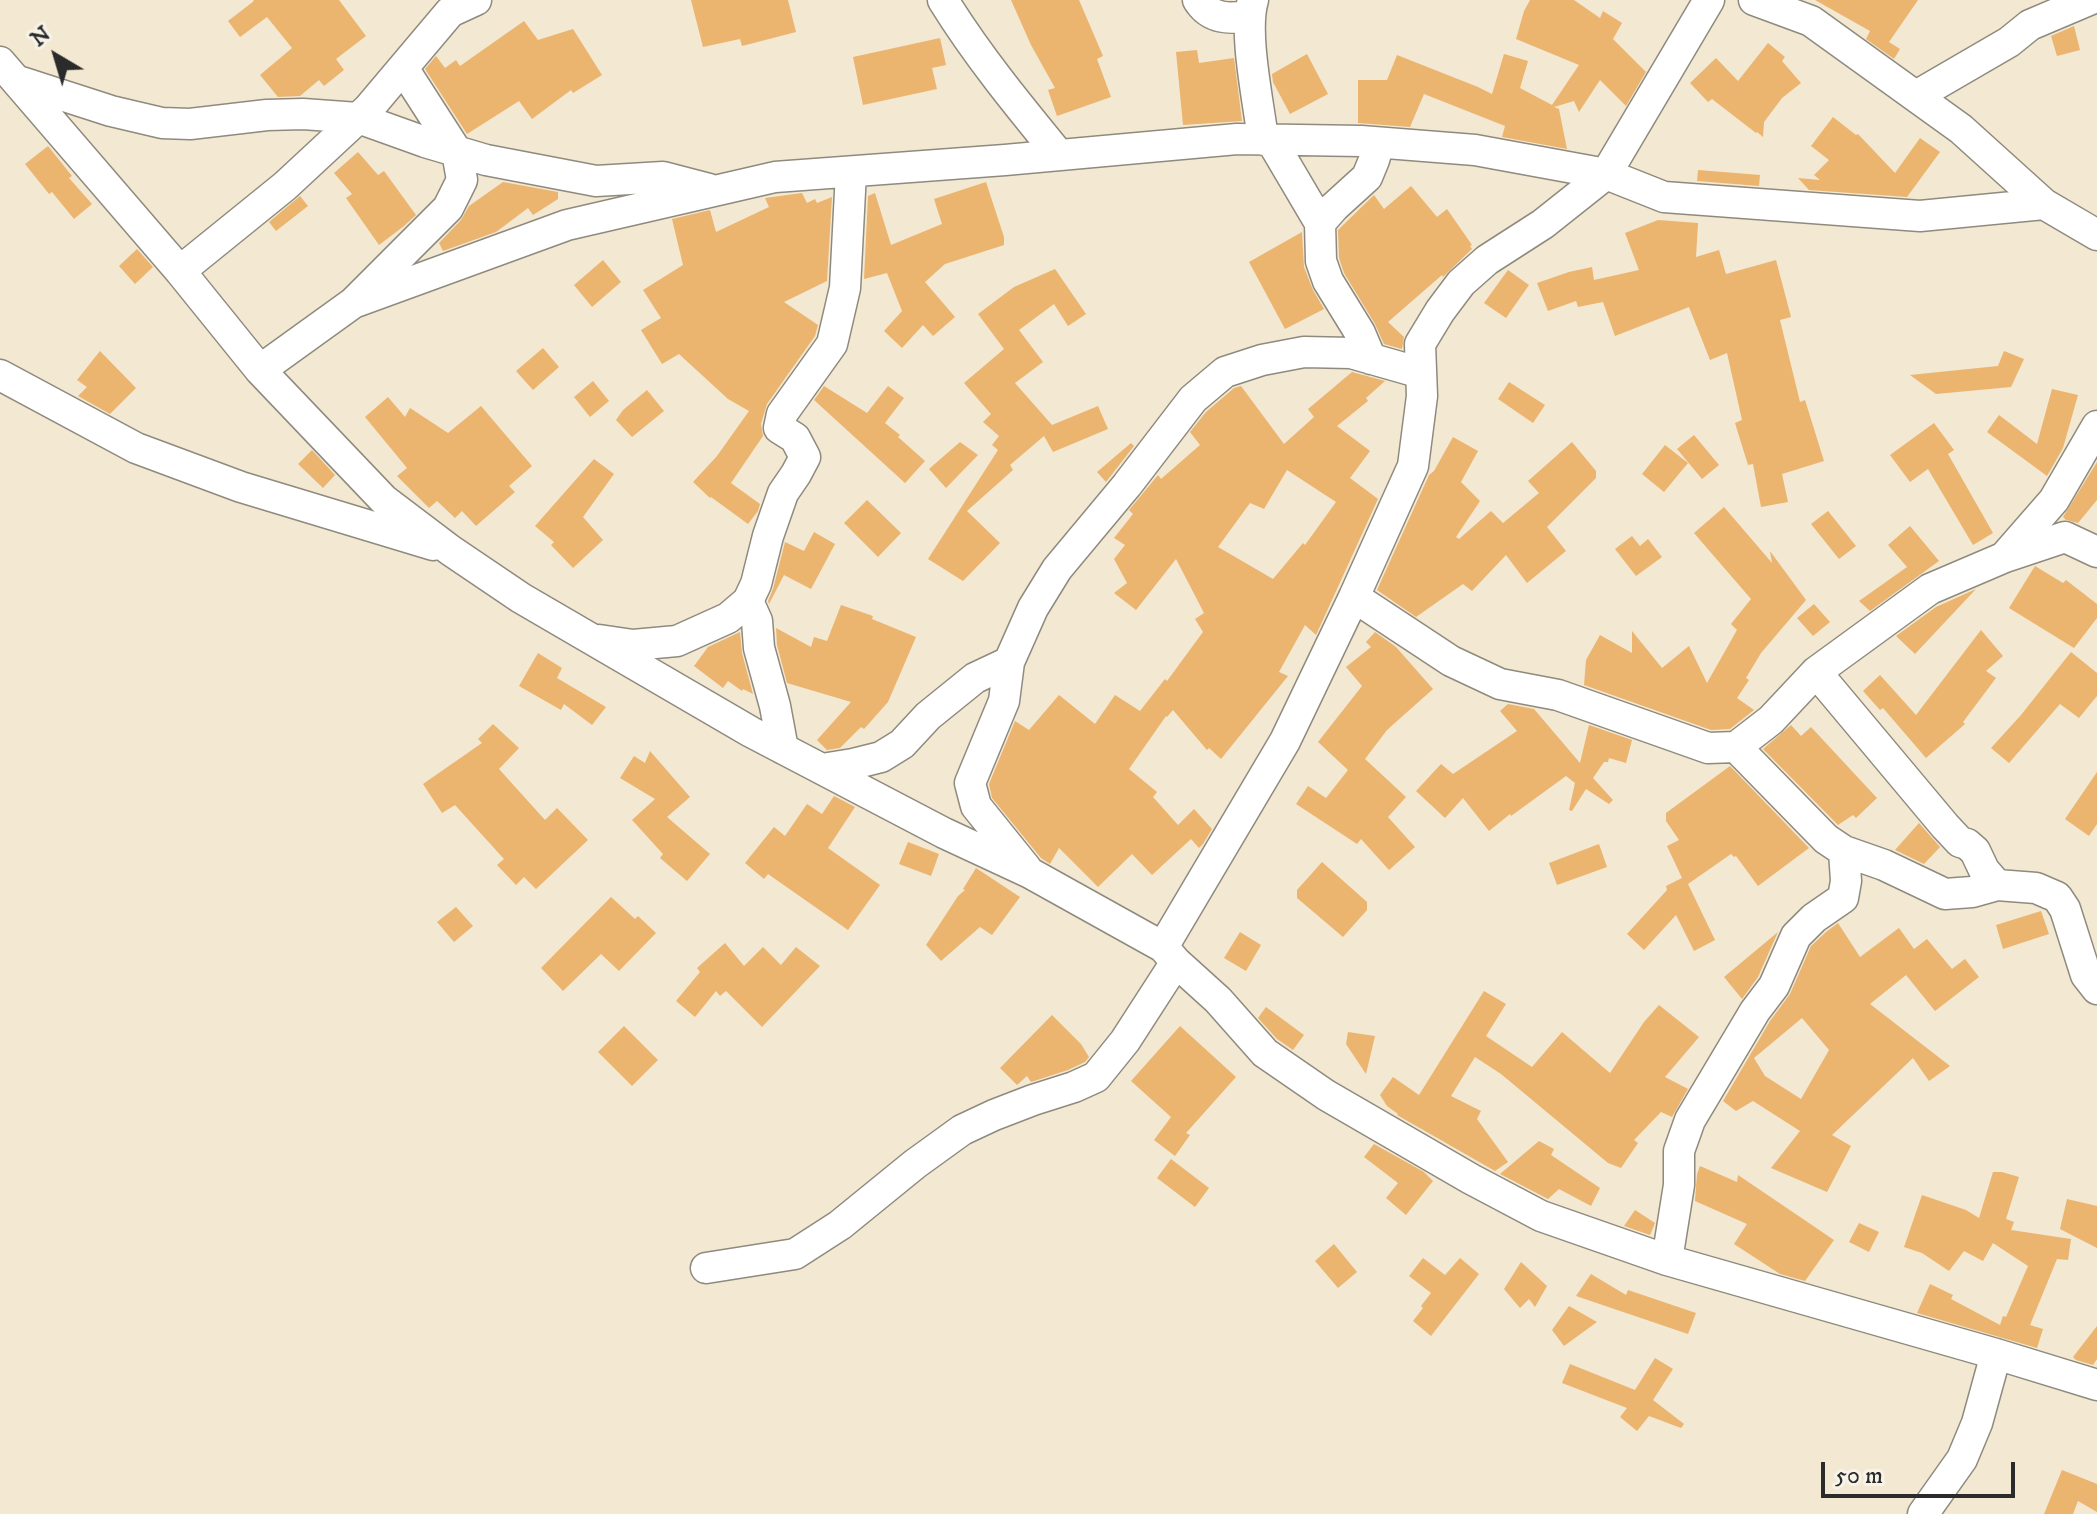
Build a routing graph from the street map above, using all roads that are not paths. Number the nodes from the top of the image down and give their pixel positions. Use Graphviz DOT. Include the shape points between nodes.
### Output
graph roads {
  1 [pos="476,0"];
  2 [pos="943,0"];
  3 [pos="1198,0"];
  4 [pos="1709,0"];
  5 [pos="1754,0"];
  6 [pos="2089,0"];
  7 [pos="1251,8"];
  8 [pos="403,68"];
  9 [pos="9,72"];
  10 [pos="1916,96"];
  11 [pos="358,118"];
  12 [pos="1267,140"];
  13 [pos="1379,143"];
  14 [pos="457,152"];
  15 [pos="1059,155"];
  16 [pos="851,172"];
  17 [pos="1606,174"];
  18 [pos="715,191"];
  19 [pos="2044,204"];
  20 [pos="1320,223"];
  21 [pos="2097,235"];
  22 [pos="180,271"];
  23 [pos="353,303"];
  24 [pos="1371,359"];
  25 [pos="260,370"];
  26 [pos="1421,373"];
  27 [pos="0,375"];
  28 [pos="2097,426"];
  29 [pos="450,550"];
  30 [pos="2097,552"];
  31 [pos="2005,557"];
  32 [pos="1354,597"];
  33 [pos="748,601"];
  34 [pos="589,639"];
  35 [pos="1009,662"];
  36 [pos="1816,672"];
  37 [pos="1736,747"];
  38 [pos="783,749"];
  39 [pos="822,769"];
  40 [pos="1844,851"];
  41 [pos="1030,873"];
  42 [pos="1997,885"];
  43 [pos="1170,954"];
  44 [pos="2097,989"];
  45 [pos="1667,1260"];
  46 [pos="706,1268"];
  47 [pos="1996,1354"];
  48 [pos="2097,1385"];
  49 [pos="1923,1514"];
  1 -- 8 [label="street" via="450,12"];
  2 -- 15 [label="street" via="1006,91"];
  3 -- 7 [label="street" via="1231,20"];
  4 -- 17 [label="street"];
  5 -- 10 [label="street" via="1811,21"];
  6 -- 10 [label="street" via="2030,25"];
  7 -- 12 [label="street" via="1251,45"];
  8 -- 11 [label="street"];
  8 -- 14 [label="street"];
  9 -- 11 [label="street" via="111,111 162,123 303,114"];
  9 -- 22 [label="street"];
  10 -- 19 [label="street"];
  11 -- 14 [label="street"];
  11 -- 22 [label="street"];
  12 -- 13 [label="street"];
  12 -- 15 [label="street"];
  12 -- 20 [label="street"];
  13 -- 17 [label="street" via="1475,150"];
  13 -- 20 [label="street" via="1367,177"];
  14 -- 18 [label="street" via="596,181 663,177"];
  14 -- 23 [label="street" via="462,180 448,208"];
  15 -- 16 [label="street"];
  16 -- 18 [label="street" via="775,177"];
  16 -- 33 [label="street" via="845,288 832,344 782,414 779,428 795,438 805,457 783,493"];
  17 -- 19 [label="street" via="1664,197 1920,216"];
  17 -- 26 [label="street" via="1461,283 1420,344"];
  18 -- 23 [label="street" via="567,225"];
  19 -- 21 [label="street"];
  20 -- 24 [label="street" via="1321,261 1328,281"];
  22 -- 25 [label="street"];
  23 -- 25 [label="street"];
  24 -- 26 [label="street"];
  24 -- 35 [label="street" via="1304,352 1225,372 1193,399 1057,569"];
  25 -- 29 [label="street" via="384,500"];
  26 -- 32 [label="street" via="1413,466"];
  27 -- 29 [label="street" via="136,448 241,487"];
  28 -- 31 [label="street" via="2054,500"];
  29 -- 34 [label="street"];
  30 -- 31 [label="street" via="2065,537"];
  31 -- 36 [label="street" via="1930,589"];
  32 -- 37 [label="street" via="1451,661 1500,684 1558,695 1708,748"];
  32 -- 43 [label="street" via="1285,741"];
  33 -- 34 [label="street" via="728,618 677,641 633,645"];
  33 -- 38 [label="street" via="757,621"];
  34 -- 38 [label="street"];
  35 -- 39 [label="street" via="975,678 881,757"];
  35 -- 41 [label="street" via="1004,701 970,783 976,806"];
  36 -- 37 [label="street" via="1771,720"];
  36 -- 42 [label="street" via="1945,826 1975,851"];
  37 -- 40 [label="street"];
  38 -- 39 [label="street"];
  39 -- 41 [label="street"];
  40 -- 42 [label="street" via="1945,894"];
  40 -- 45 [label="street" via="1843,898 1796,936 1774,986 1690,1120 1679,1151"];
  41 -- 43 [label="street"];
  42 -- 44 [label="street" via="2036,888 2057,897 2086,975"];
  43 -- 45 [label="street" via="1265,1053 1326,1095 1541,1216"];
  43 -- 46 [label="street" via="1125,1041 1096,1077 962,1130 795,1254"];
  45 -- 47 [label="street"];
  47 -- 48 [label="street"];
  47 -- 49 [label="street" via="1962,1459"];
}
